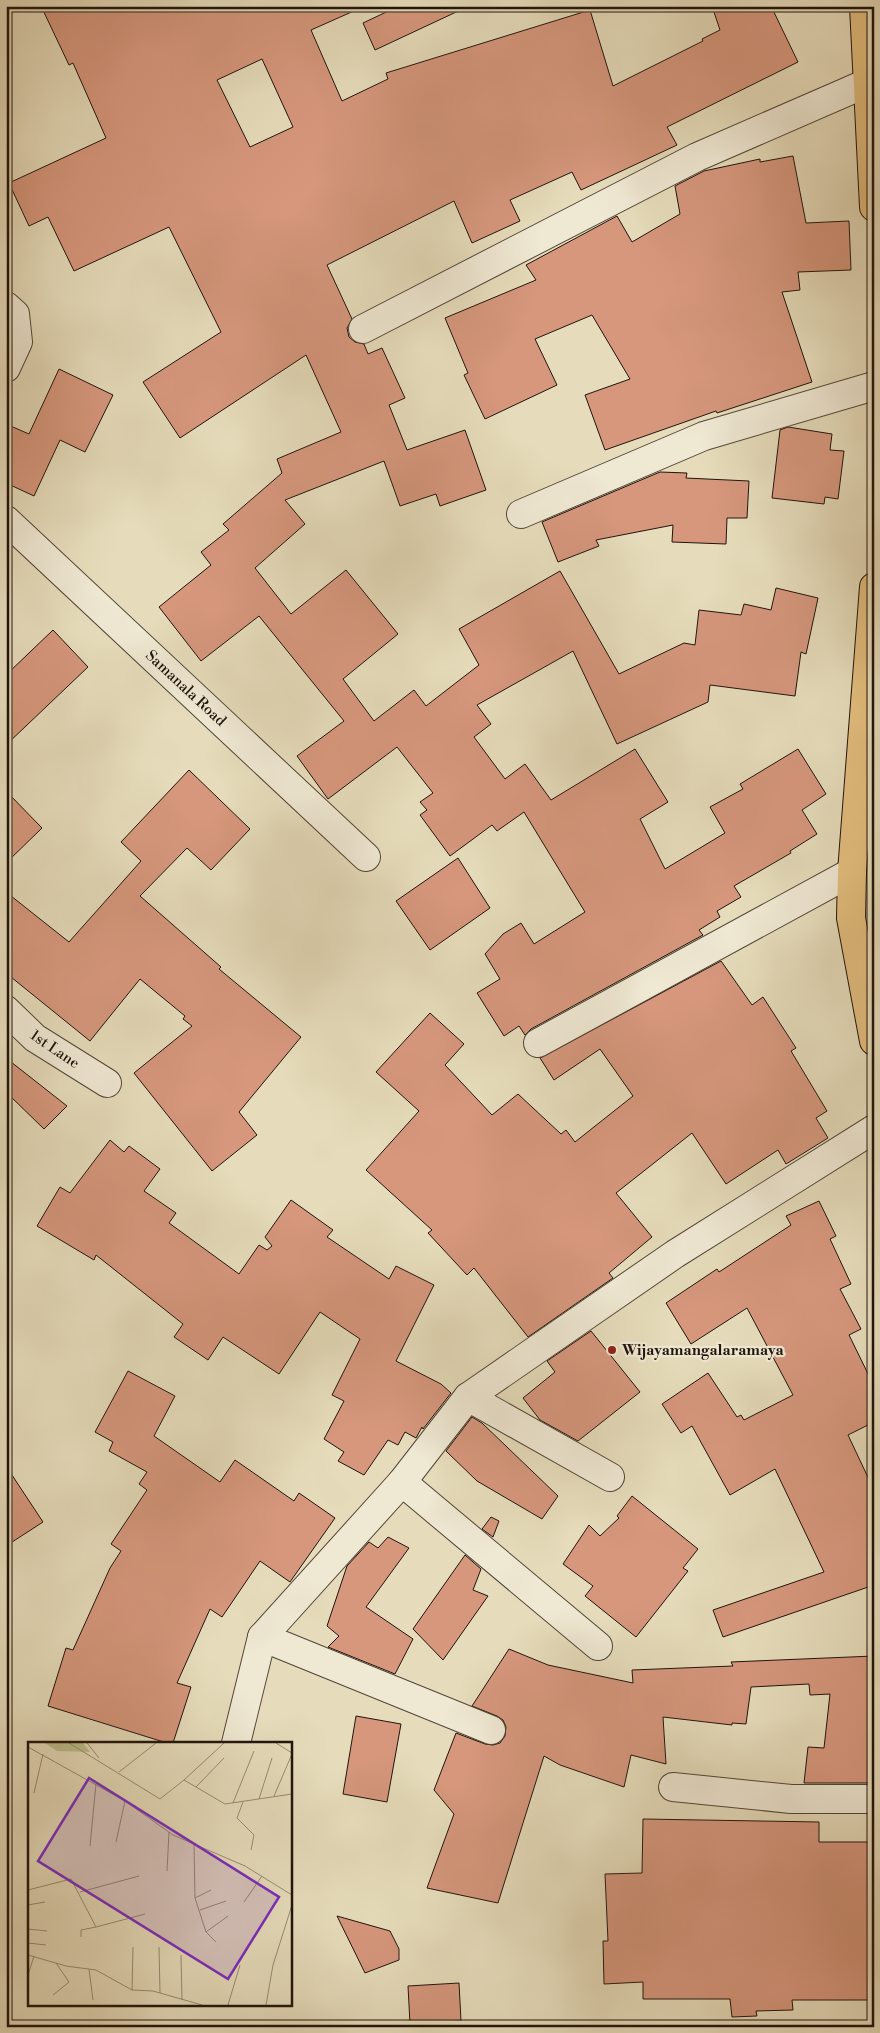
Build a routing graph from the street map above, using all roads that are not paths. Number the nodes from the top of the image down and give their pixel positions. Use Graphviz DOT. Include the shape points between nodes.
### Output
graph roads {
  1 [pos="864,6"];
  2 [pos="867,83"];
  3 [pos="874,207"];
  4 [pos="6,306"];
  5 [pos="363,329"];
  6 [pos="6,368"];
  7 [pos="874,386"];
  8 [pos="521,514"];
  9 [pos="6,520"];
  10 [pos="874,587"];
  11 [pos="366,857"];
  12 [pos="852,872"];
  13 [pos="6,1010"];
  14 [pos="874,1041"];
  15 [pos="538,1043"];
  16 [pos="107,1083"];
  17 [pos="874,1129"];
  18 [pos="468,1396"];
  19 [pos="610,1477"];
  20 [pos="402,1482"];
  21 [pos="262,1638"];
  22 [pos="598,1646"];
  23 [pos="491,1730"];
  24 [pos="236,1742"];
  25 [pos="673,1787"];
  26 [pos="874,1799"];
  1 -- 2 [label="main road"];
  2 -- 3 [label="main road"];
  2 -- 5 [label="street" via="697,158"];
  4 -- 6 [label="street" via="15,314 18,342"];
  7 -- 8 [label="street" via="704,436"];
  9 -- 11 [label="street, Samanala Road"];
  10 -- 12 [label="main road"];
  12 -- 14 [label="main road" via="852,918"];
  12 -- 15 [label="street"];
  13 -- 16 [label="street, 1st Lane" via="35,1038"];
  17 -- 18 [label="street" via="675,1254"];
  18 -- 19 [label="street"];
  18 -- 20 [label="street"];
  20 -- 21 [label="street"];
  20 -- 22 [label="street"];
  21 -- 23 [label="street"];
  21 -- 24 [label="street"];
  25 -- 26 [label="street" via="791,1799"];
}
